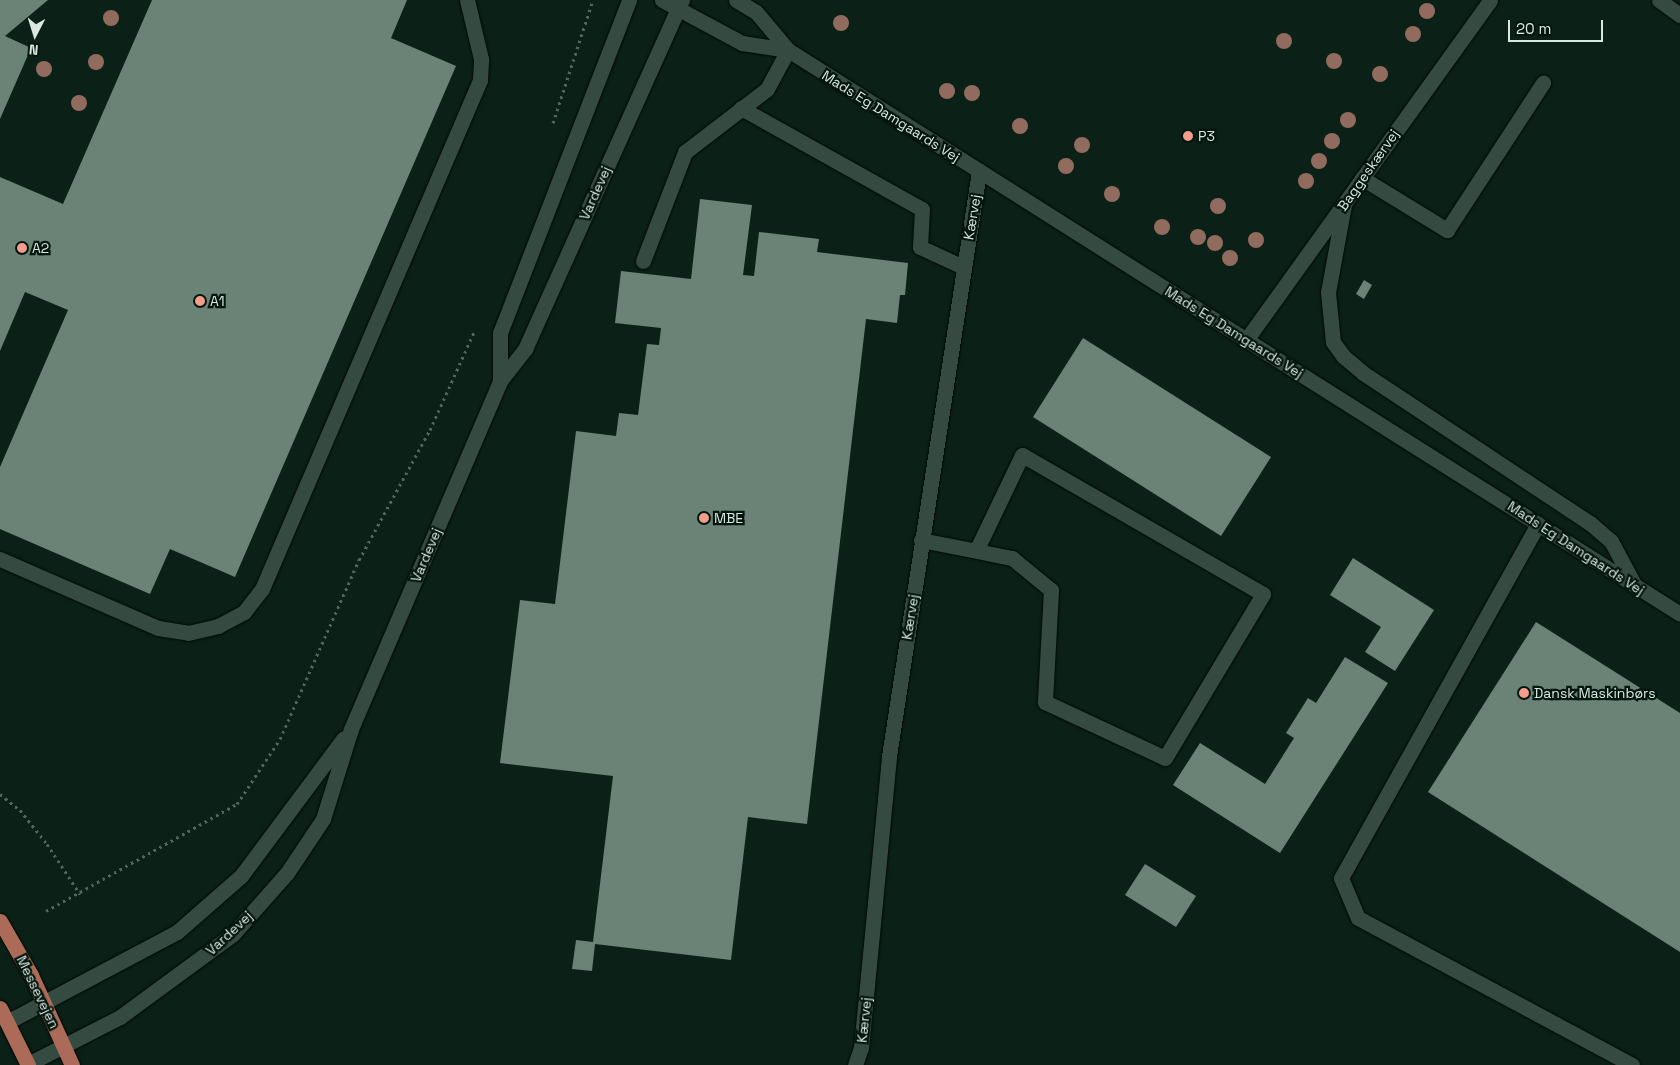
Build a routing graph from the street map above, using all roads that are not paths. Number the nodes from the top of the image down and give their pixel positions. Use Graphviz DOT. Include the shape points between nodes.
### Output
graph roads {
  1 [pos="467,0"];
  2 [pos="629,0"];
  3 [pos="662,0"];
  4 [pos="736,0"];
  5 [pos="1490,0"];
  6 [pos="1659,0"];
  7 [pos="680,5"];
  8 [pos="1680,15"];
  9 [pos="788,50"];
  10 [pos="1543,83"];
  11 [pos="741,108"];
  12 [pos="979,171"];
  13 [pos="1362,178"];
  14 [pos="1344,205"];
  15 [pos="643,261"];
  16 [pos="963,267"];
  17 [pos="1246,340"];
  18 [pos="500,382"];
  19 [pos="1538,524"];
  20 [pos="922,540"];
  21 [pos="976,551"];
  22 [pos="0,559"];
  23 [pos="1635,586"];
  24 [pos="1680,614"];
  25 [pos="351,729"];
  26 [pos="0,921"];
  27 [pos="44,1002"];
  28 [pos="3,1015"];
  29 [pos="64,1046"];
  30 [pos="28,1065"];
  31 [pos="72,1065"];
  32 [pos="855,1065"];
  33 [pos="1632,1065"];
  1 -- 22 [label="street" via="482,59 480,80 262,590 244,612 218,626 188,633 158,628"];
  2 -- 18 [label="street, Vardevej" via="500,333"];
  3 -- 7 [label="street, Mads Eg Damgaards Vej"];
  4 -- 9 [label="street, Mads Eg Damgaards Vej" via="756,12"];
  5 -- 13 [label="street, Baggeskærvej"];
  6 -- 8 [label="street"];
  7 -- 9 [label="street, Mads Eg Damgaards Vej" via="742,43"];
  7 -- 18 [label="street, Vardevej" via="525,349"];
  9 -- 11 [label="street" via="767,89"];
  9 -- 12 [label="street, Mads Eg Damgaards Vej"];
  10 -- 13 [label="street" via="1447,230"];
  11 -- 15 [label="street" via="685,152"];
  11 -- 16 [label="street" via="922,209 920,247"];
  12 -- 16 [label="street, Kærvej"];
  12 -- 17 [label="street, Mads Eg Damgaards Vej"];
  13 -- 14 [label="street, Baggeskærvej"];
  14 -- 17 [label="street, Baggeskærvej"];
  14 -- 23 [label="street" via="1328,292 1333,342 1343,356 1363,373 1590,523 1610,541"];
  16 -- 20 [label="street, Kærvej"];
  17 -- 19 [label="street, Mads Eg Damgaards Vej"];
  18 -- 25 [label="street, Vardevej"];
  19 -- 23 [label="street, Mads Eg Damgaards Vej"];
  19 -- 33 [label="street" via="1342,878 1358,918"];
  20 -- 21 [label="street"];
  20 -- 32 [label="street, Kærvej" via="889,756 861,1048"];
  21 -- 21 [label="street" via="1012,558 1051,590 1045,702 1165,758 1263,594 1022,455"];
  23 -- 24 [label="street, Mads Eg Damgaards Vej"];
  25 -- 27 [label="street, Vardevej" via="241,876 177,932"];
  25 -- 29 [label="street, Vardevej" via="323,819 287,873 233,934 120,1017"];
  26 -- 27 [label="main road, Messevejen"];
  27 -- 28 [label="street, Vardevej"];
  27 -- 29 [label="main road, Messevejen"];
  28 -- 30 [label="main road"];
  29 -- 30 [label="street, Vardevej"];
  29 -- 31 [label="main road, Messevejen"];
}
